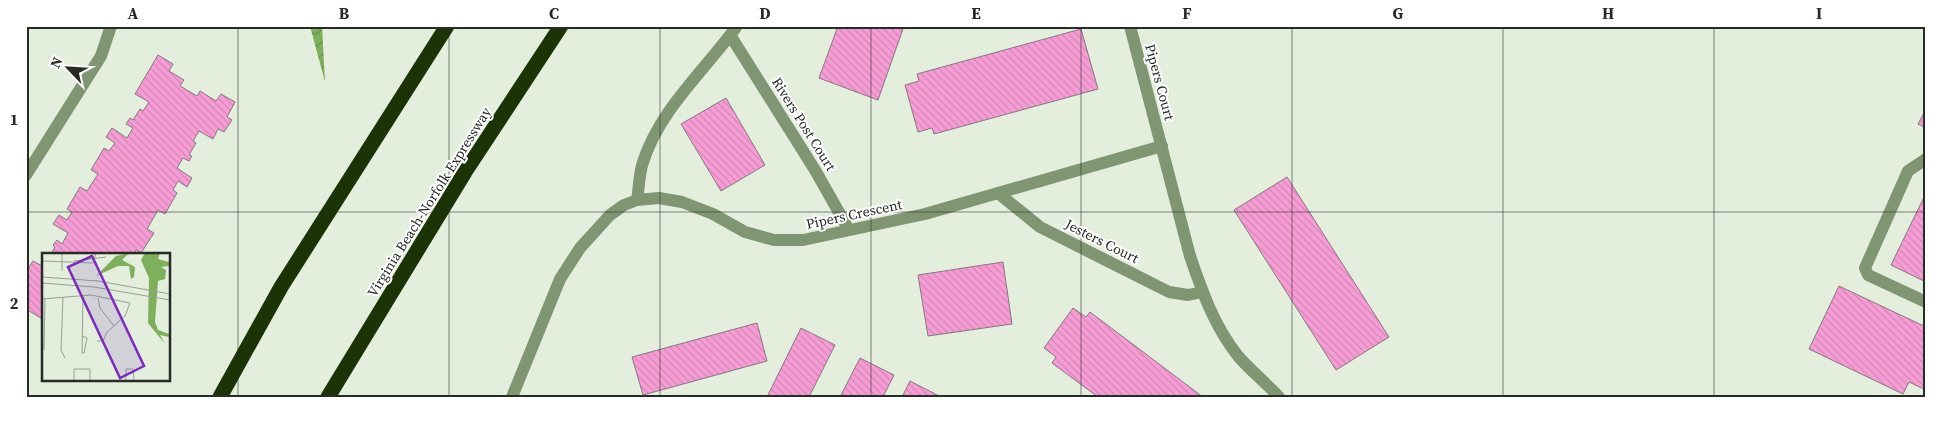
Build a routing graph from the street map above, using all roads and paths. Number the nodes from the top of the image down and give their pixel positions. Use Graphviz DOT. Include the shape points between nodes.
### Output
graph roads {
  1 [pos="111,26"];
  2 [pos="447,26"];
  3 [pos="561,26"];
  4 [pos="1130,26"];
  5 [pos="734,31"];
  6 [pos="1162,146"];
  7 [pos="1926,159"];
  8 [pos="26,175"];
  9 [pos="998,193"];
  10 [pos="637,200"];
  11 [pos="849,230"];
  12 [pos="1202,292"];
  13 [pos="1926,302"];
  14 [pos="513,396"];
  15 [pos="220,397"];
  16 [pos="328,397"];
  17 [pos="1279,397"];
  1 -- 8 [label="street" via="101,56"];
  2 -- 15 [label="highway" via="282,287"];
  3 -- 16 [label="highway, Virginia Beach-Norfolk Expressway" via="465,172"];
  4 -- 6 [label="street, Pipers Court"];
  5 -- 10 [label="street" via="654,135 642,164"];
  5 -- 11 [label="street, Rivers Post Court"];
  6 -- 9 [label="street, Pipers Crescent"];
  6 -- 12 [label="street"];
  7 -- 13 [label="street" via="1908,171 1865,268 1868,275"];
  9 -- 11 [label="street, Pipers Crescent" via="925,214"];
  9 -- 12 [label="street, Jesters Court" via="1040,227 1169,292 1188,295"];
  10 -- 11 [label="street, Pipers Crescent" via="659,198 682,202 745,232 774,240 803,240"];
  10 -- 14 [label="street" via="610,215 580,248 560,279"];
  12 -- 17 [label="street" via="1216,322 1238,356"];
}
